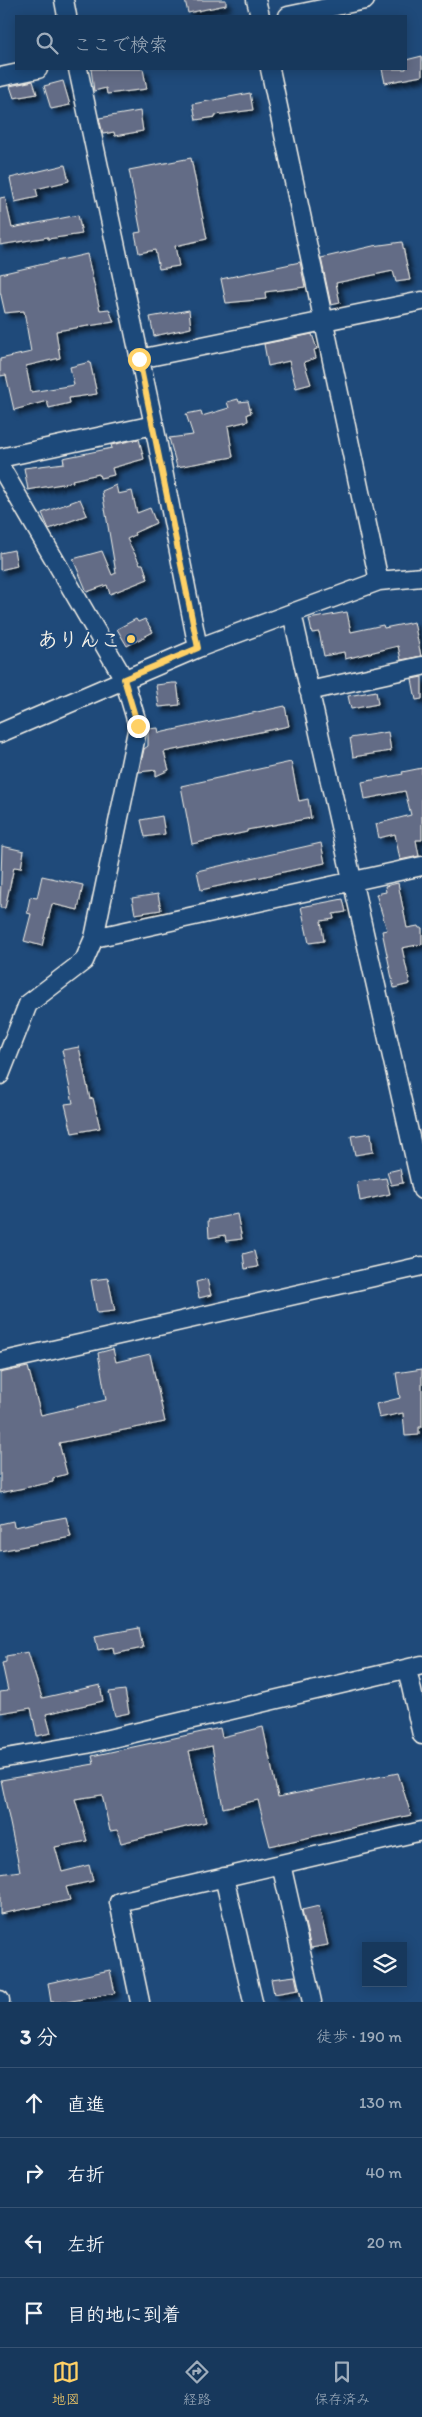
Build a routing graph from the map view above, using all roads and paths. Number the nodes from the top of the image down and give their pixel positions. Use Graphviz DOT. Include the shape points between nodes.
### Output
graph roads {
  1 [pos="64,0"];
  2 [pos="256,0"];
  3 [pos="366,0"];
  4 [pos="67,15"];
  5 [pos="260,15"];
  6 [pos="293,15"];
  7 [pos="33,70"];
  8 [pos="78,70"];
  9 [pos="270,70"];
  10 [pos="0,77"];
  11 [pos="422,301"];
  12 [pos="322,322"];
  13 [pos="139,359"];
  14 [pos="154,425"];
  15 [pos="0,458"];
  16 [pos="0,466"];
  17 [pos="422,577"];
  18 [pos="379,581"];
  19 [pos="292,613"];
  20 [pos="198,648"];
  21 [pos="422,666"];
  22 [pos="124,679"];
  23 [pos="309,692"];
  24 [pos="0,733"];
  25 [pos="422,866"];
  26 [pos="352,882"];
  27 [pos="94,938"];
  28 [pos="0,1075"];
  29 [pos="422,1190"];
  30 [pos="422,1266"];
  31 [pos="0,1362"];
  32 [pos="415,1667"];
  33 [pos="422,1735"];
  34 [pos="0,1759"];
  35 [pos="422,1831"];
  36 [pos="281,1864"];
  37 [pos="224,1877"];
  38 [pos="140,2002"];
  39 [pos="253,2002"];
  40 [pos="312,2002"];
  1 -- 4 [label="street"];
  2 -- 5 [label="street"];
  3 -- 6 [label="street"];
  7 -- 10 [label="street"];
  8 -- 13 [label="street"];
  9 -- 12 [label="street"];
  11 -- 12 [label="street"];
  12 -- 13 [label="street"];
  12 -- 18 [label="street"];
  13 -- 14 [label="street"];
  14 -- 15 [label="street"];
  14 -- 20 [label="street"];
  16 -- 22 [label="street"];
  17 -- 18 [label="street"];
  18 -- 19 [label="street"];
  19 -- 20 [label="street"];
  19 -- 23 [label="street"];
  20 -- 22 [label="street"];
  21 -- 23 [label="street"];
  22 -- 24 [label="street"];
  22 -- 27 [label="street" via="138,726"];
  23 -- 26 [label="street"];
  25 -- 26 [label="street"];
  26 -- 27 [label="street"];
  26 -- 29 [label="street"];
  27 -- 28 [label="street" via="84,961 28,1004"];
  30 -- 31 [label="street"];
  32 -- 33 [label="street"];
  32 -- 34 [label="street" via="87,1744"];
  35 -- 36 [label="street"];
  36 -- 37 [label="street"];
  36 -- 40 [label="street"];
  37 -- 38 [label="street" via="118,1902"];
  37 -- 39 [label="street"];
}
